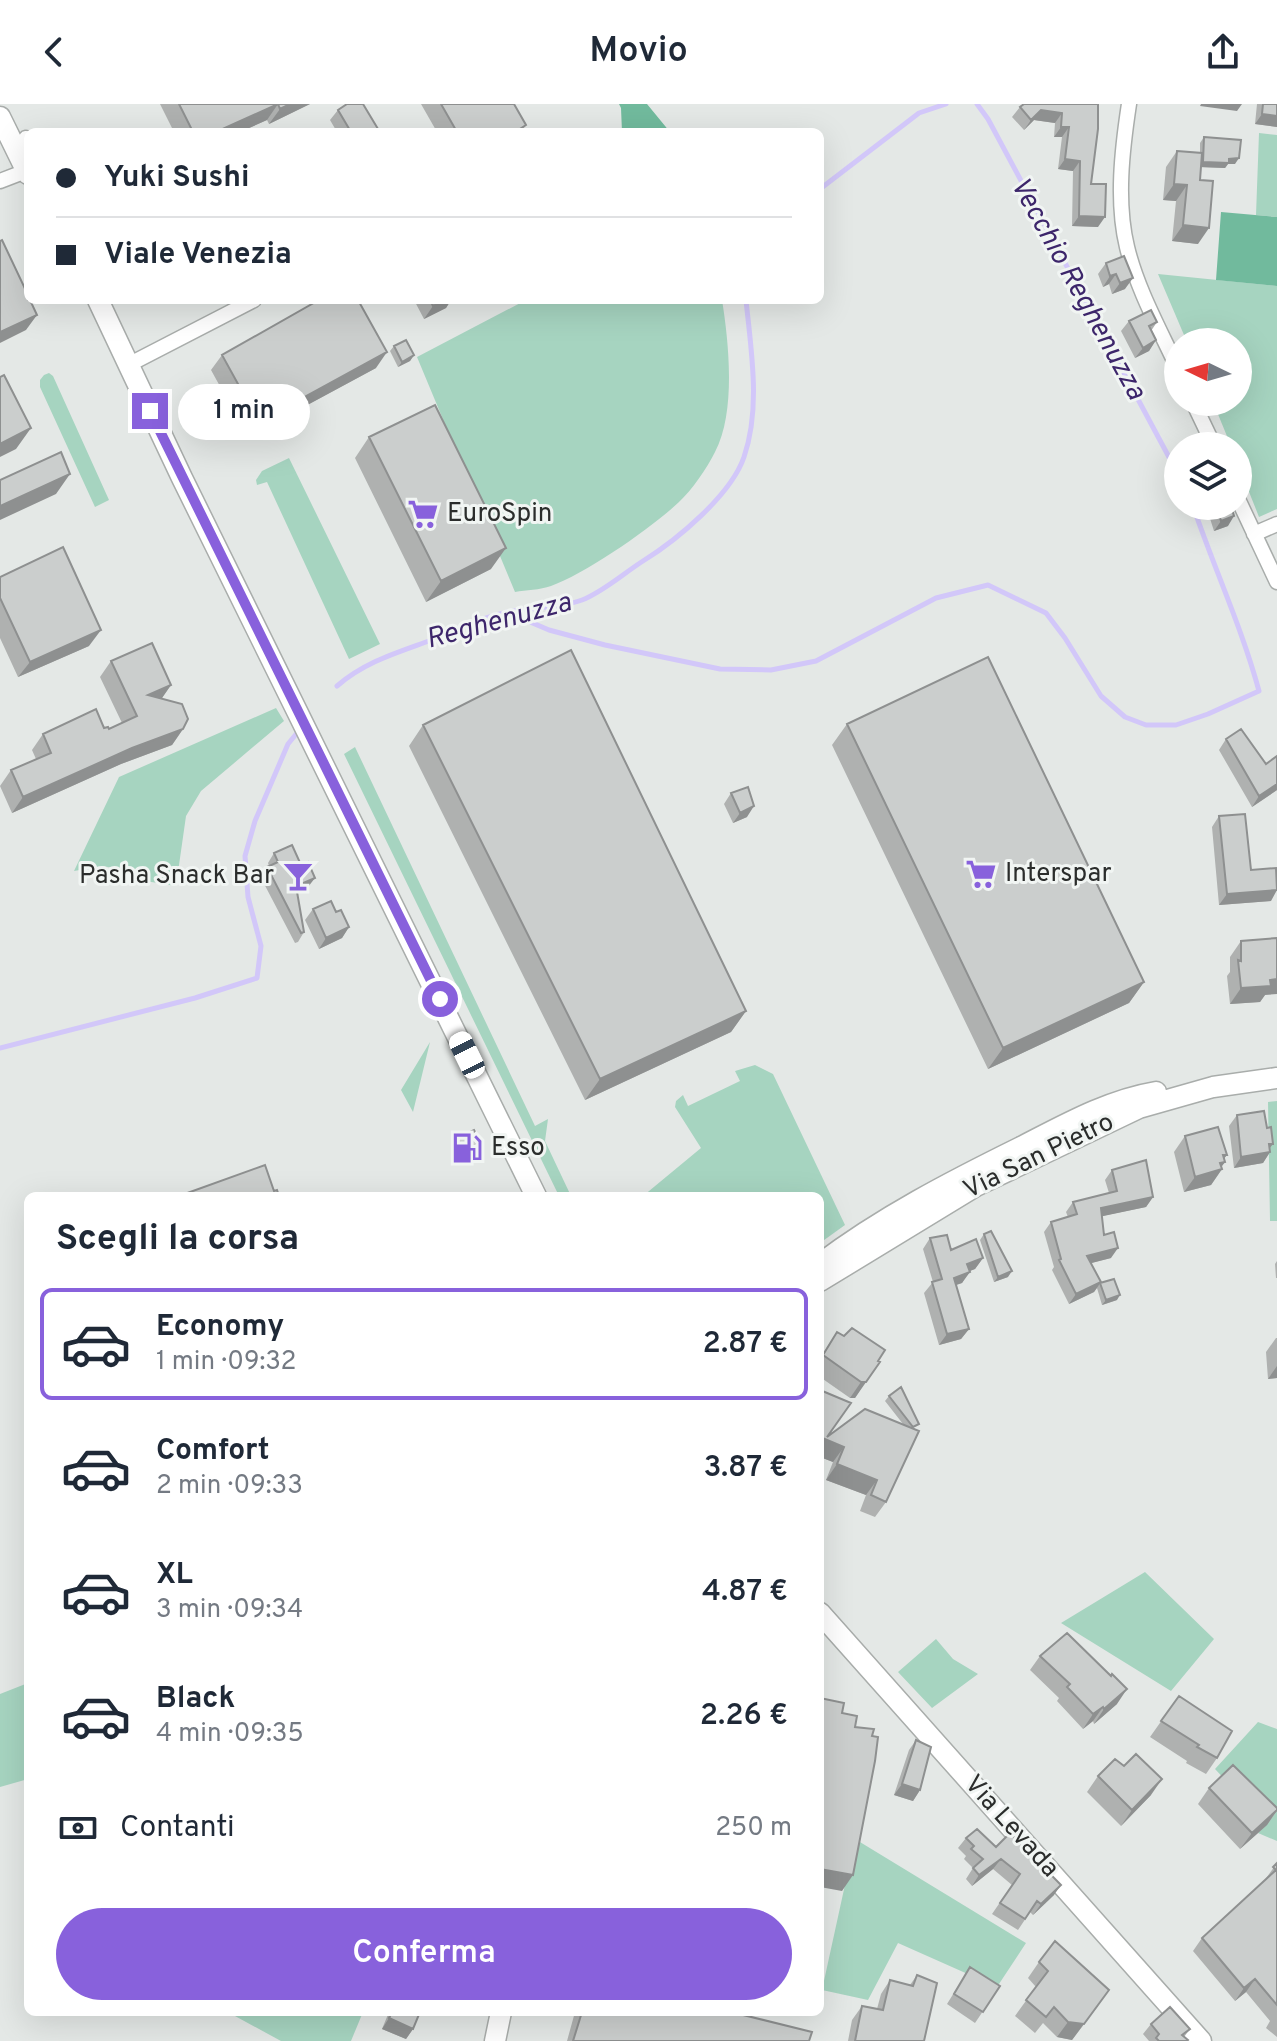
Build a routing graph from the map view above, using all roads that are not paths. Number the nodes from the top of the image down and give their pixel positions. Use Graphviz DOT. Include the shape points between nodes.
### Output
graph roads {
  1 [pos="8,104"];
  2 [pos="1129,104"];
  3 [pos="0,117"];
  4 [pos="24,150"];
  5 [pos="24,154"];
  6 [pos="24,161"];
  7 [pos="0,181"];
  8 [pos="99,304"];
  9 [pos="246,304"];
  10 [pos="1164,338"];
  11 [pos="128,365"];
  12 [pos="1248,520"];
  13 [pos="1277,524"];
  14 [pos="1254,534"];
  15 [pos="1277,582"];
  16 [pos="1277,1078"];
  17 [pos="1213,1087"];
  18 [pos="534,1192"];
  19 [pos="824,1261"];
  20 [pos="824,1279"];
  21 [pos="824,1617"];
  22 [pos="500,2016"];
  23 [pos="495,2041"];
  24 [pos="1201,2041"];
  1 -- 4 [label="main road"];
  2 -- 10 [label="street" via="1122,217 1127,249"];
  3 -- 5 [label="main road"];
  6 -- 7 [label="street"];
  8 -- 11 [label="main road"];
  9 -- 11 [label="street"];
  11 -- 18 [label="main road"];
  12 -- 14 [label="street"];
  13 -- 14 [label="street"];
  14 -- 15 [label="street"];
  16 -- 17 [label="main road, Via San Pietro"];
  17 -- 19 [label="main road" via="1131,1096 1075,1120 860,1234"];
  17 -- 20 [label="main road, Via San Pietro" via="1139,1108 1019,1164"];
  21 -- 24 [label="main road, Via Levada"];
  22 -- 23 [label="main road"];
}
